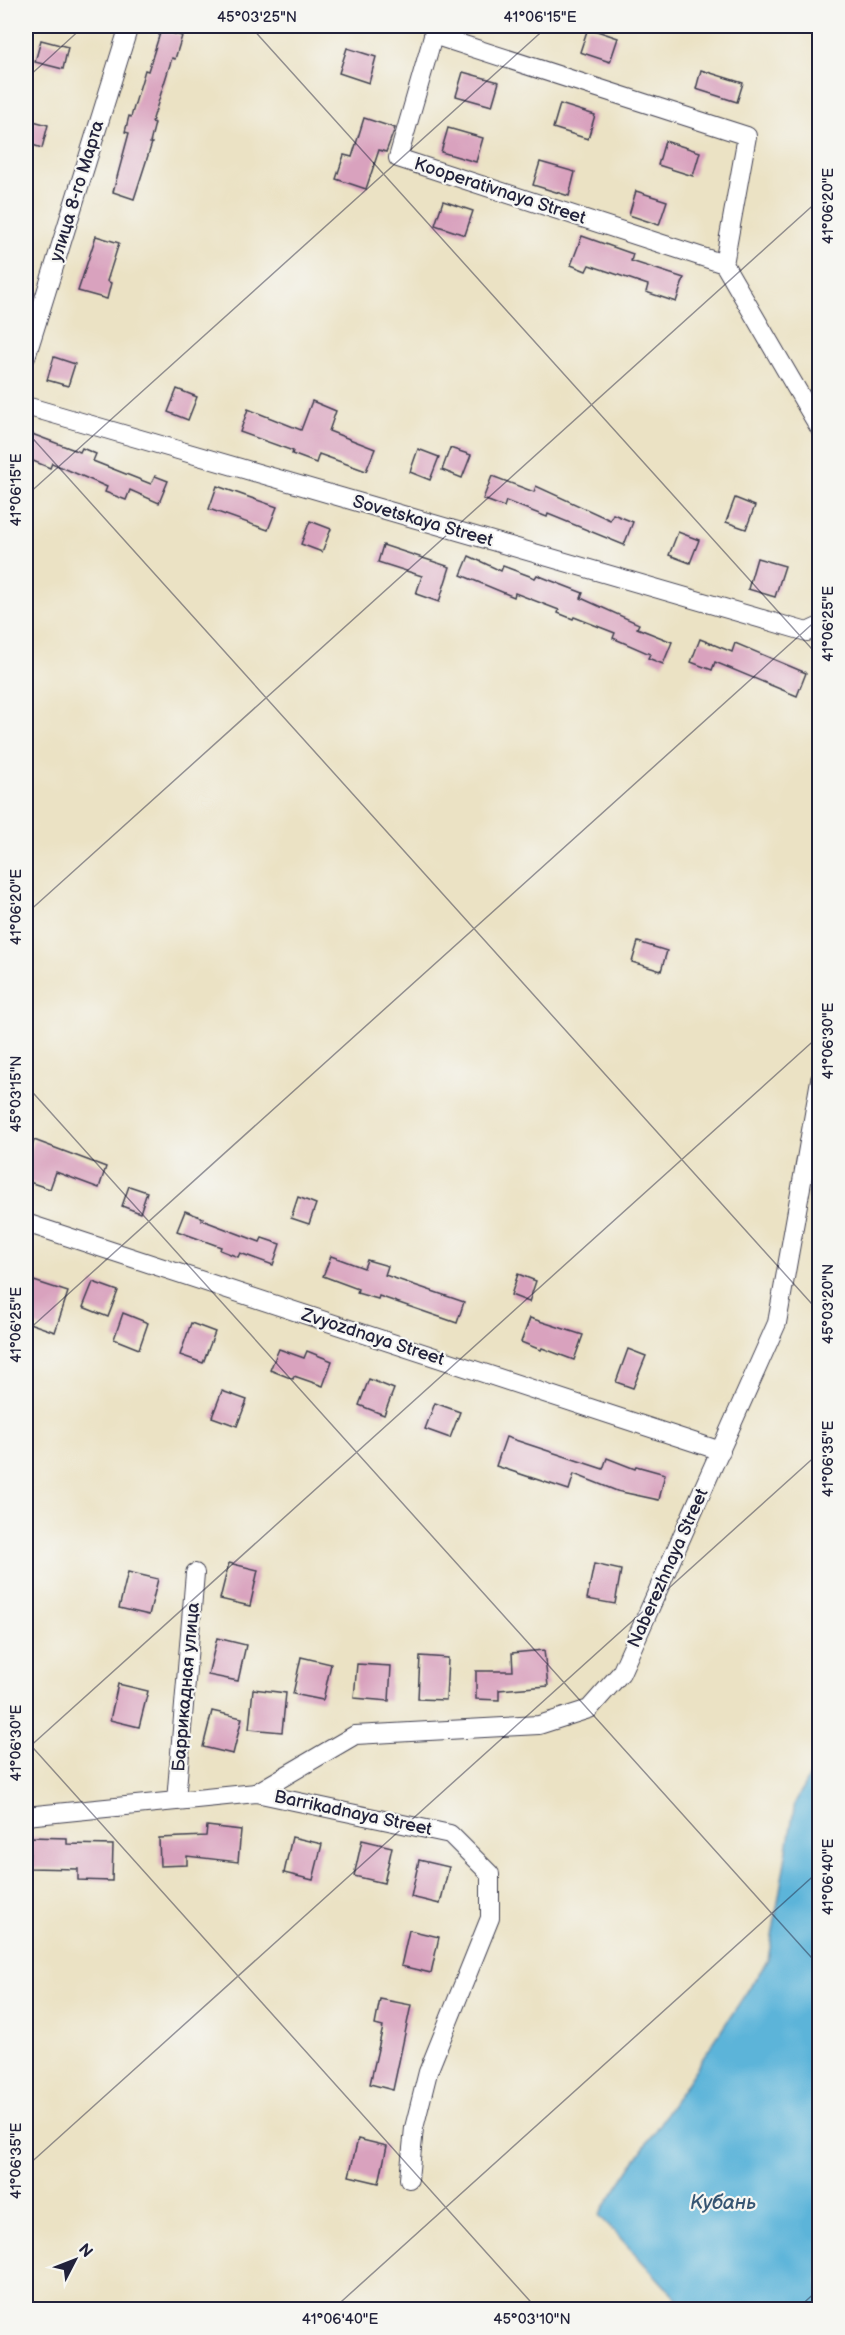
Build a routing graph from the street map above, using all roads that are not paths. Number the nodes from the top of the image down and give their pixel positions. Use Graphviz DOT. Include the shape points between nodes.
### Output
graph roads {
  1 [pos="129,26"];
  2 [pos="435,30"];
  3 [pos="724,264"];
  4 [pos="26,357"];
  5 [pos="26,406"];
  6 [pos="819,429"];
  7 [pos="819,626"];
  8 [pos="819,1080"];
  9 [pos="26,1223"];
  10 [pos="721,1451"];
  11 [pos="195,1573"];
  12 [pos="256,1793"];
  13 [pos="176,1801"];
  14 [pos="26,1816"];
  15 [pos="409,2179"];
  1 -- 4 [label="street, улица 8-го Марта"];
  2 -- 3 [label="street, Kooperativnaya Street" via="747,136"];
  2 -- 3 [label="street, Kooperativnaya Street" via="398,158"];
  3 -- 6 [label="street"];
  5 -- 7 [label="street, Sovetskaya Street" via="807,632"];
  8 -- 10 [label="street, Naberezhnaya Street" via="777,1323"];
  9 -- 10 [label="street, Zvyozdnaya Street"];
  10 -- 12 [label="street, Naberezhnaya Street" via="621,1673 589,1709 539,1725 355,1735"];
  11 -- 13 [label="street, Баррикадная улица"];
  12 -- 13 [label="street, Barrikadnaya Street"];
  12 -- 15 [label="street, Barrikadnaya Street" via="450,1834 490,1874 490,1918 429,2072 414,2127"];
  13 -- 14 [label="street, Barrikadnaya Street"];
}
